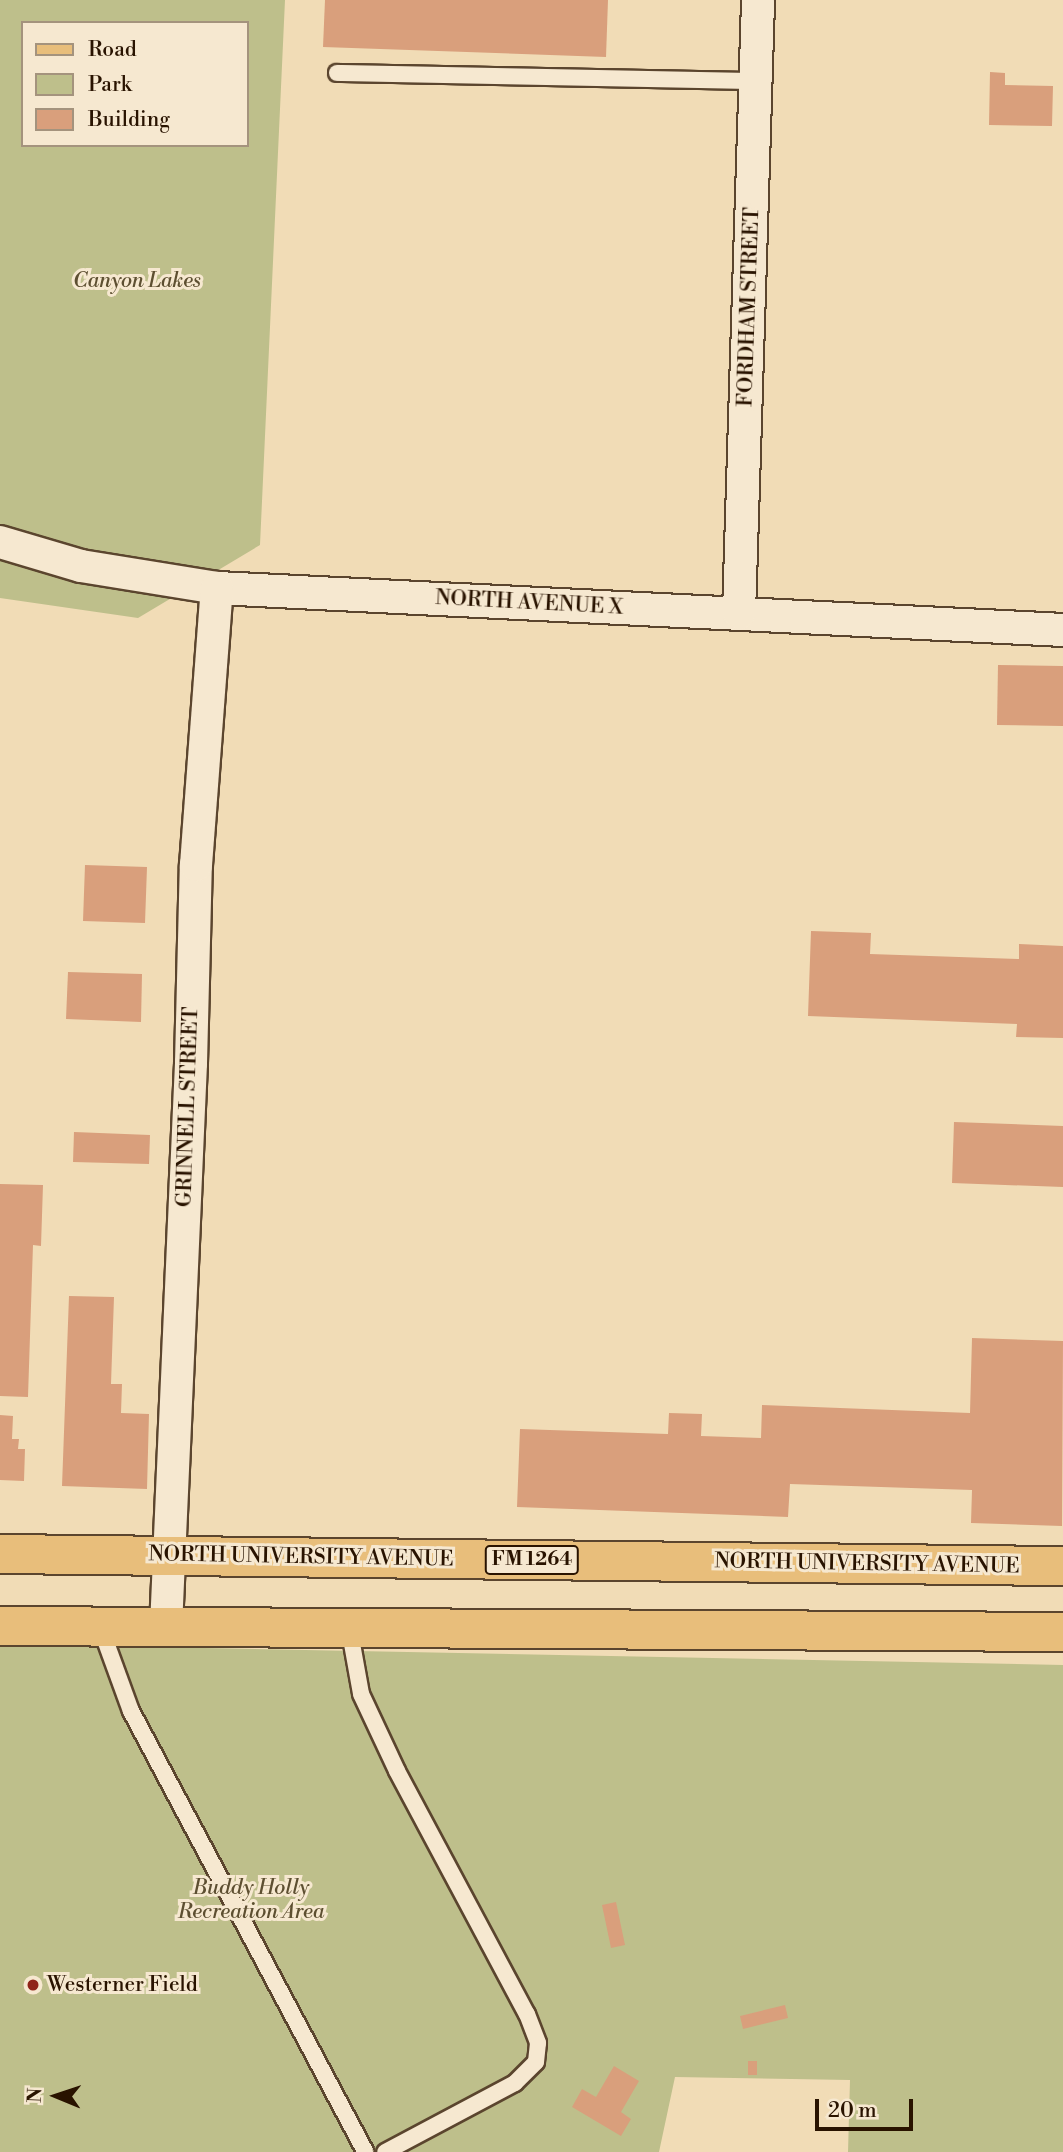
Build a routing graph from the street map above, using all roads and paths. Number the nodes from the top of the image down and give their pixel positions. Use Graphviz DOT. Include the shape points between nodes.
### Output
graph roads {
  1 [pos="758,0"];
  2 [pos="337,73"];
  3 [pos="755,80"];
  4 [pos="0,542"];
  5 [pos="217,588"];
  6 [pos="740,613"];
  7 [pos="1063,630"];
  8 [pos="0,1554"];
  9 [pos="169,1555"];
  10 [pos="1063,1566"];
  11 [pos="0,1626"];
  12 [pos="100,1626"];
  13 [pos="166,1627"];
  14 [pos="349,1628"];
  15 [pos="1063,1632"];
  16 [pos="365,2152"];
  17 [pos="385,2152"];
  1 -- 3 [label="street, FORDHAM STREET"];
  2 -- 3 [label="lane"];
  3 -- 6 [label="street, FORDHAM STREET"];
  4 -- 5 [label="street, NORTH AVENUE X" via="81,566"];
  5 -- 6 [label="street, NORTH AVENUE X"];
  5 -- 9 [label="street, GRINNELL STREET" via="196,865"];
  6 -- 7 [label="street, NORTH AVENUE X"];
  8 -- 9 [label="main road, NORTH UNIVERSITY AVENUE / FM 1264"];
  9 -- 10 [label="main road, NORTH UNIVERSITY AVENUE / FM 1264"];
  9 -- 13 [label="street, GRINNELL STREET"];
  11 -- 12 [label="main road"];
  12 -- 13 [label="main road"];
  12 -- 16 [label="lane" via="131,1711"];
  13 -- 14 [label="main road"];
  14 -- 15 [label="main road"];
  14 -- 17 [label="lane" via="361,1694 538,2043 536,2062 515,2083"];
}
